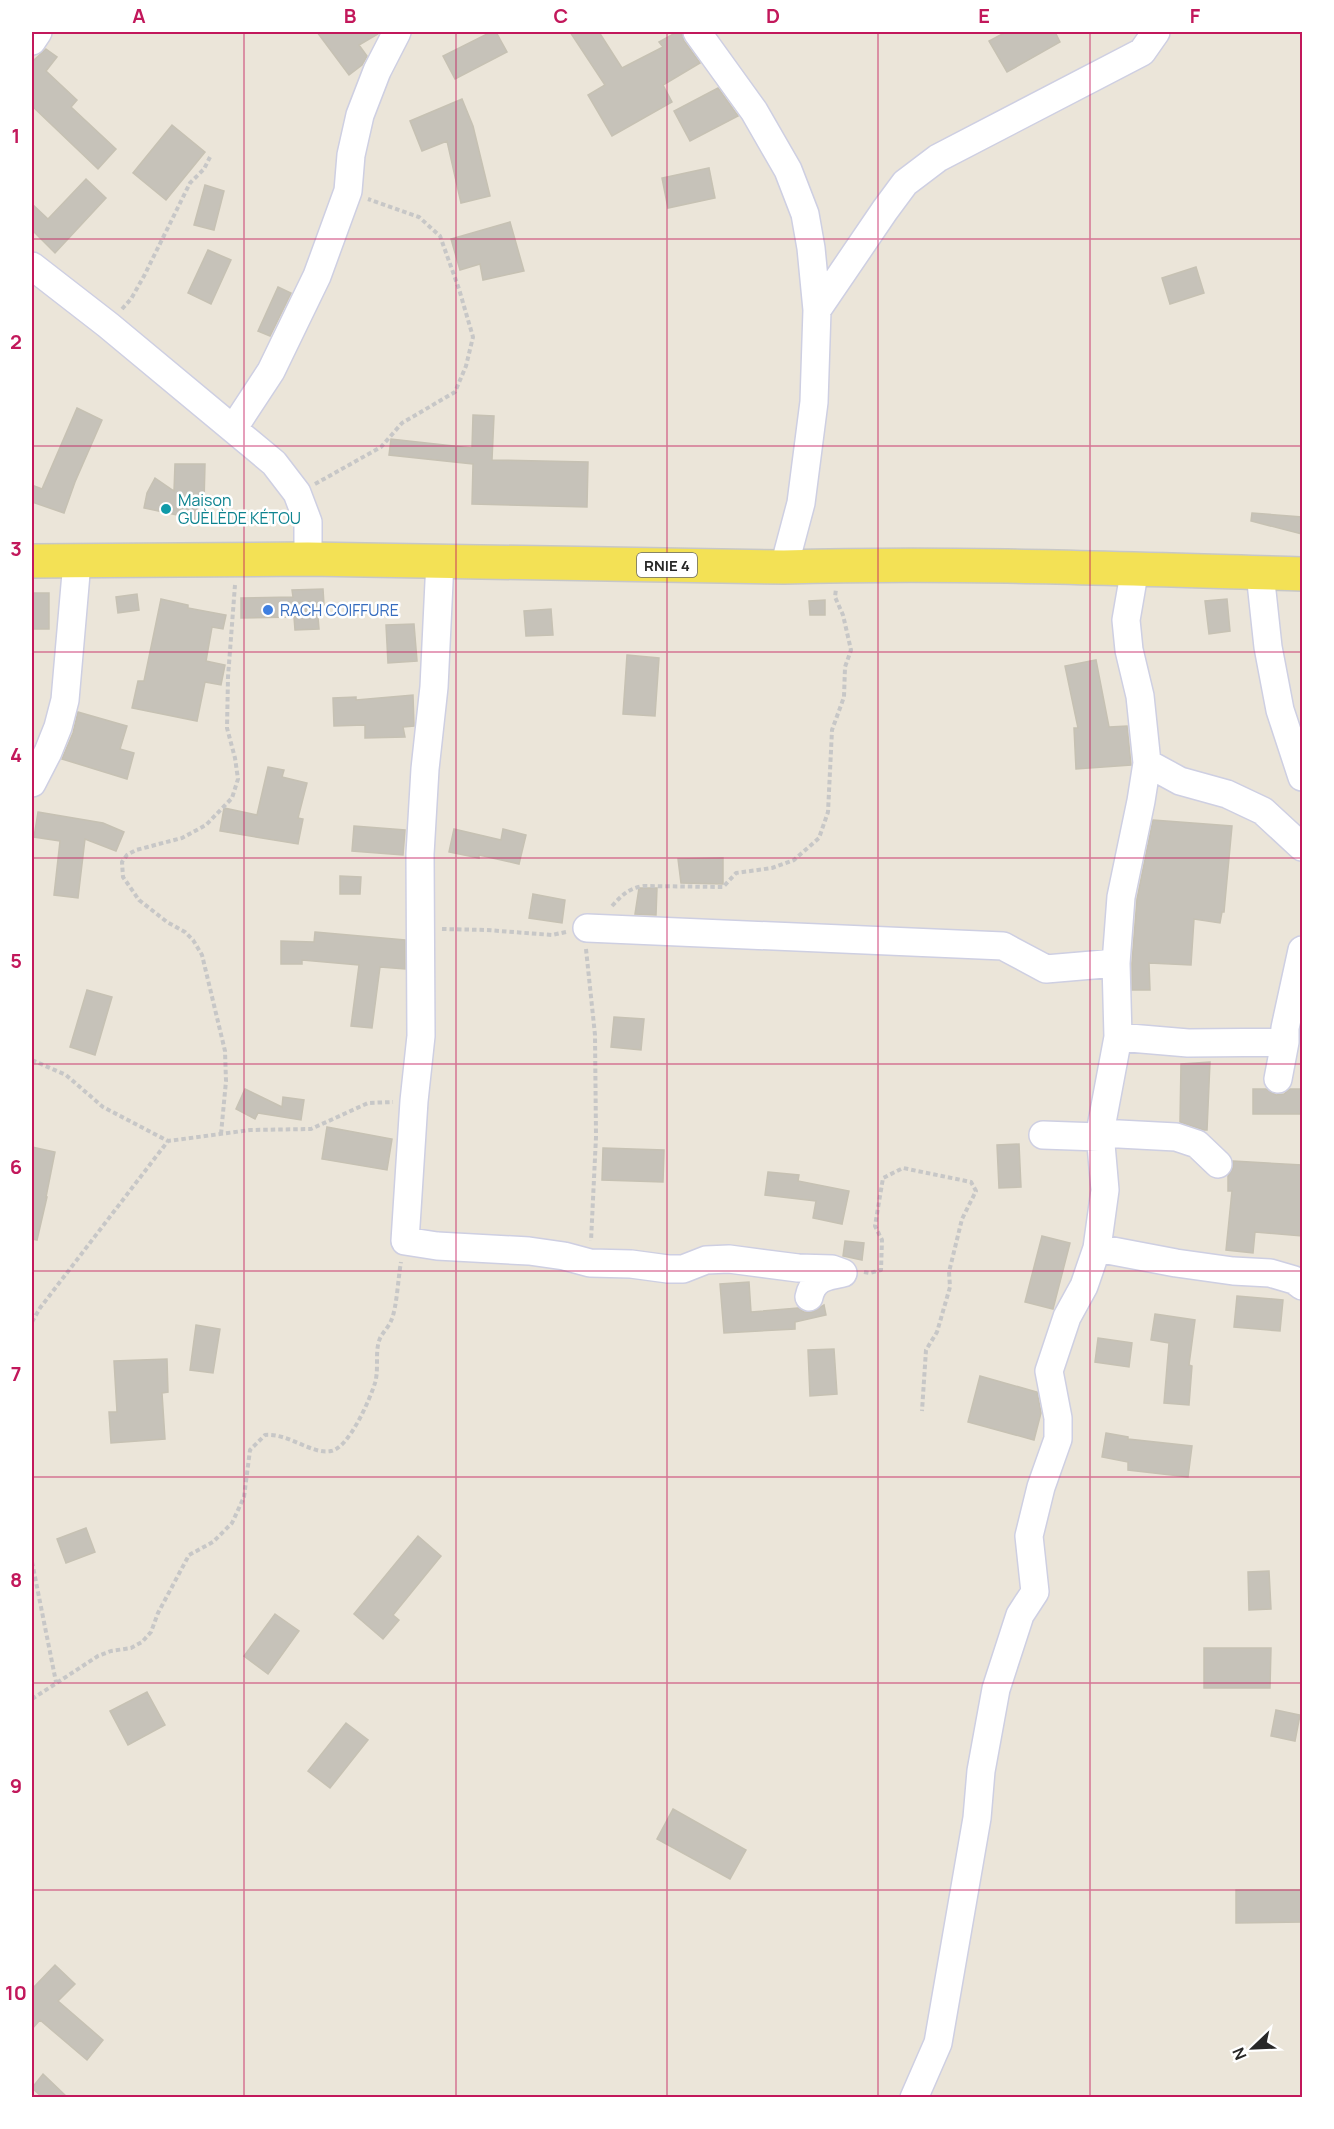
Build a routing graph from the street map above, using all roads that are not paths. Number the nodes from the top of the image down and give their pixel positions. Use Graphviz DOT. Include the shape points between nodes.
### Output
graph roads {
  1 [pos="38,32"];
  2 [pos="397,32"];
  3 [pos="697,32"];
  4 [pos="1156,32"];
  5 [pos="32,42"];
  6 [pos="32,266"];
  7 [pos="817,310"];
  8 [pos="233,429"];
  9 [pos="308,559"];
  10 [pos="32,561"];
  11 [pos="440,561"];
  12 [pos="77,562"];
  13 [pos="784,567"];
  14 [pos="1135,568"];
  15 [pos="1260,573"];
  16 [pos="1302,574"];
  17 [pos="1147,763"];
  18 [pos="1302,777"];
  19 [pos="32,783"];
  20 [pos="1302,847"];
  21 [pos="587,928"];
  22 [pos="1302,950"];
  23 [pos="1116,963"];
  24 [pos="1118,1037"];
  25 [pos="1286,1042"];
  26 [pos="1278,1079"];
  27 [pos="1043,1135"];
  28 [pos="1099,1135"];
  29 [pos="1218,1164"];
  30 [pos="1097,1248"];
  31 [pos="1302,1287"];
  32 [pos="809,1298"];
  33 [pos="914,2097"];
  1 -- 5 [label="street"];
  2 -- 8 [label="street" via="360,116 348,191 317,276 271,371"];
  3 -- 7 [label="street" via="754,111 788,170 805,214"];
  4 -- 7 [label="street" via="1142,52 938,158 906,183"];
  6 -- 8 [label="street"];
  7 -- 13 [label="street" via="815,391 801,503"];
  8 -- 9 [label="street" via="274,463 297,493 308,522"];
  9 -- 11 [label="main road, RNIE 4"];
  9 -- 12 [label="main road, RNIE 4"];
  10 -- 12 [label="main road, RNIE 4"];
  11 -- 13 [label="main road, RNIE 4"];
  11 -- 32 [label="street" via="420,854 421,1036 405,1241 529,1251 590,1263 683,1269 706,1260 729,1259 843,1273 823,1277 811,1288"];
  12 -- 19 [label="street" via="65,700 58,727"];
  13 -- 14 [label="main road, RNIE 4"];
  14 -- 15 [label="main road, RNIE 4"];
  14 -- 17 [label="street" via="1126,620"];
  15 -- 16 [label="main road, RNIE 4"];
  15 -- 18 [label="street" via="1280,710"];
  17 -- 20 [label="street" via="1180,781 1227,794 1263,811"];
  17 -- 23 [label="street" via="1120,897"];
  21 -- 23 [label="street" via="1003,946 1046,969"];
  22 -- 25 [label="street" via="1285,1028"];
  23 -- 24 [label="street"];
  24 -- 25 [label="street" via="1188,1043"];
  24 -- 28 [label="street"];
  25 -- 26 [label="street"];
  27 -- 28 [label="street"];
  28 -- 29 [label="street" via="1176,1137 1197,1144"];
  28 -- 30 [label="street" via="1105,1190"];
  30 -- 31 [label="street" via="1176,1263 1269,1273 1294,1280"];
  30 -- 33 [label="street" via="1049,1371 1058,1439 1029,1536 1035,1592 1020,1615 996,1689 938,2043"];
}
